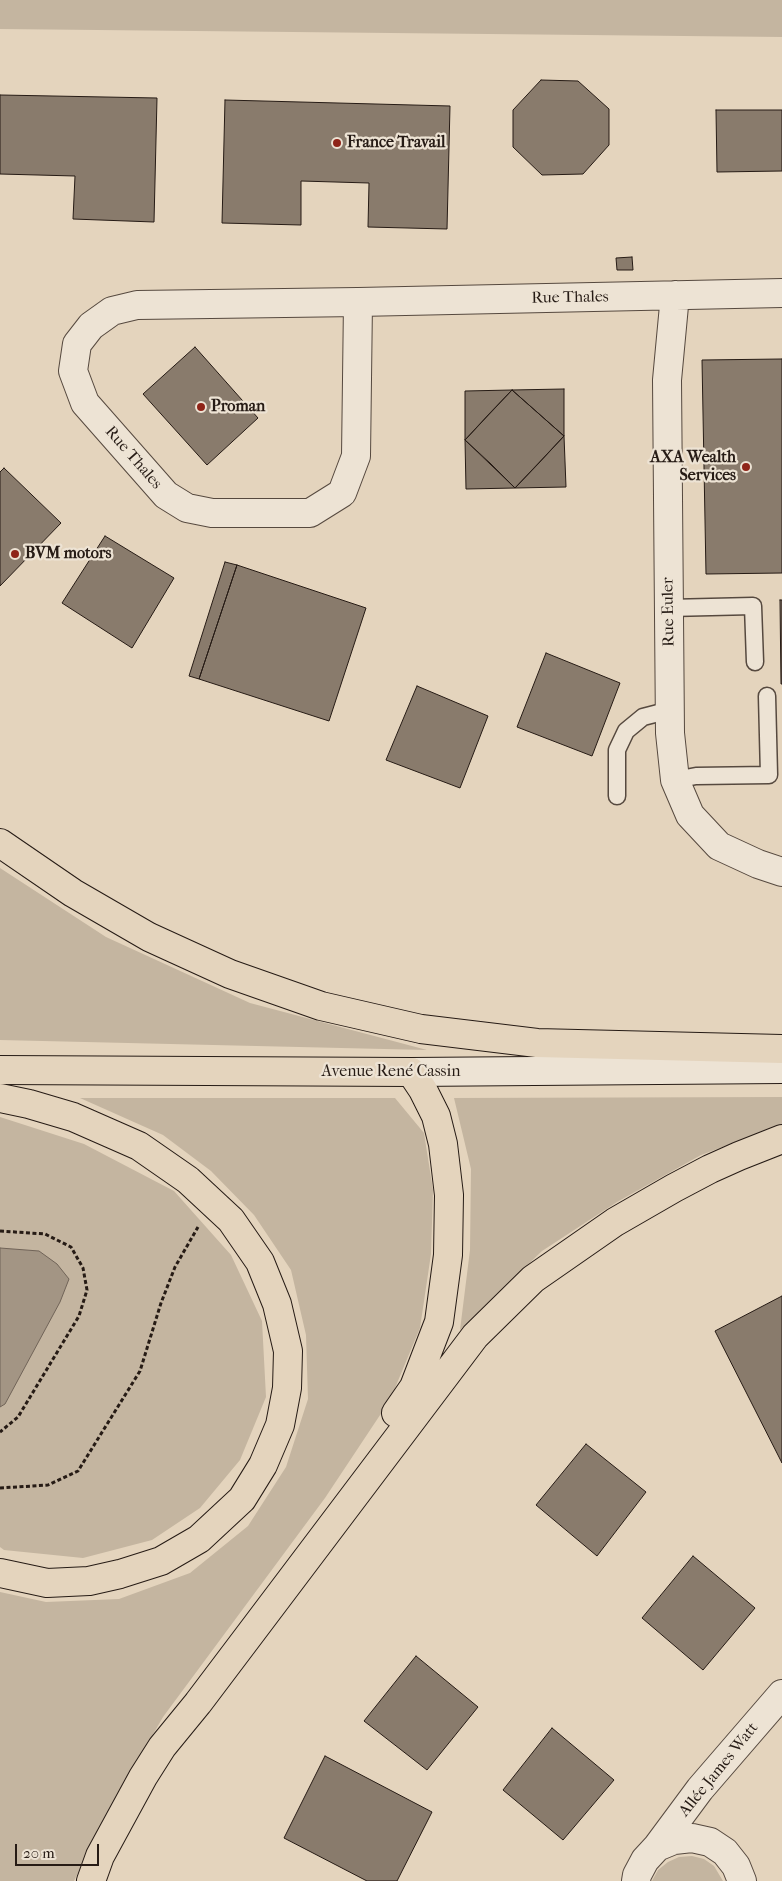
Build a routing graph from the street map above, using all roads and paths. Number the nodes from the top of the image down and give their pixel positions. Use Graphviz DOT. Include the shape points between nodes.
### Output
graph roads {
  1 [pos="782,293"];
  2 [pos="675,295"];
  3 [pos="358,302"];
  4 [pos="669,608"];
  5 [pos="755,662"];
  6 [pos="767,696"];
  7 [pos="670,710"];
  8 [pos="676,780"];
  9 [pos="617,796"];
  10 [pos="0,843"];
  11 [pos="782,872"];
  12 [pos="782,1049"];
  13 [pos="782,1069"];
  14 [pos="0,1070"];
  15 [pos="411,1072"];
  16 [pos="0,1098"];
  17 [pos="782,1139"];
  18 [pos="212,1203"];
  19 [pos="0,1231"];
  20 [pos="0,1432"];
  21 [pos="0,1488"];
  22 [pos="0,1573"];
  23 [pos="782,1694"];
  24 [pos="162,1747"];
  25 [pos="657,1847"];
  26 [pos="91,1881"];
  27 [pos="636,1881"];
  28 [pos="742,1881"];
  1 -- 2 [label="street, Rue Thales"];
  2 -- 3 [label="street, Rue Thales"];
  2 -- 4 [label="street, Rue Euler" via="667,380"];
  3 -- 3 [label="street, Rue Thales" via="137,305 122,308 91,326 77,344 73,371 86,403 166,496 187,508 212,513 310,513 342,493 356,456"];
  4 -- 5 [label="lane" via="754,606"];
  4 -- 7 [label="street, Rue Euler"];
  6 -- 8 [label="lane" via="768,775 696,776"];
  7 -- 8 [label="street, Rue Euler"];
  7 -- 9 [label="lane" via="643,717 626,731 617,750"];
  8 -- 11 [label="street, Rue Euler" via="690,815 719,846"];
  10 -- 12 [label="main road" via="73,893 149,937 230,974 321,1006 421,1029 536,1043"];
  13 -- 15 [label="street, Avenue René Cassin"];
  14 -- 15 [label="main road, Avenue René Cassin"];
  15 -- 24 [label="main road" via="436,1116 449,1195 448,1255 439,1322 414,1387 185,1696"];
  16 -- 18 [label="main road" via="72,1117 139,1146 188,1180"];
  17 -- 24 [label="main road" via="674,1188 616,1222 526,1285 475,1336"];
  18 -- 21 [label="path" via="175,1267 140,1371 78,1471 48,1485"];
  18 -- 22 [label="main road" via="230,1220 260,1262 277,1304 288,1351 287,1388 280,1426 263,1465 242,1499 199,1539 161,1561 89,1581 47,1583"];
  19 -- 20 [label="path" via="45,1234 71,1247 83,1268 86,1290 79,1316 23,1409"];
  23 -- 25 [label="street, Allée James Watt" via="700,1789"];
  24 -- 26 [label="main road" via="100,1856"];
  25 -- 27 [label="street, Allée James Watt" via="645,1860"];
  25 -- 28 [label="street" via="674,1840 692,1838 710,1842 725,1852"];
}
